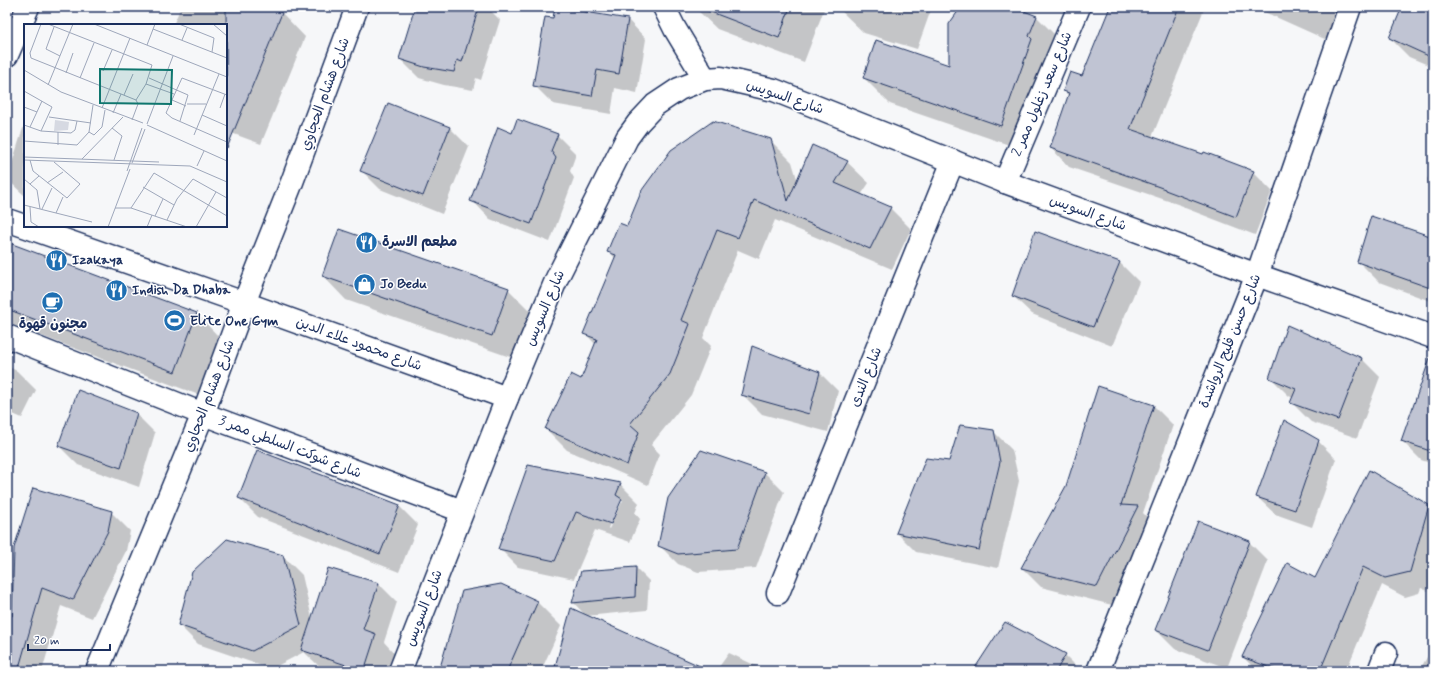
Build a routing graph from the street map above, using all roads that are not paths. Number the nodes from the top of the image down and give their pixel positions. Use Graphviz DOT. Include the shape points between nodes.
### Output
graph roads {
  1 [pos="28,7"];
  2 [pos="357,7"];
  3 [pos="664,7"];
  4 [pos="1079,7"];
  5 [pos="1350,7"];
  6 [pos="7,55"];
  7 [pos="705,79"];
  8 [pos="953,161"];
  9 [pos="1005,182"];
  10 [pos="7,220"];
  11 [pos="24,226"];
  12 [pos="27,227"];
  13 [pos="1257,275"];
  14 [pos="244,303"];
  15 [pos="7,336"];
  16 [pos="1433,337"];
  17 [pos="507,398"];
  18 [pos="203,414"];
  19 [pos="462,511"];
  20 [pos="778,593"];
  21 [pos="97,671"];
  22 [pos="400,671"];
  23 [pos="1098,671"];
  1 -- 6 [label="street"];
  2 -- 14 [label="street, شارع هشام الحجاوي"];
  3 -- 7 [label="street" via="674,29"];
  4 -- 9 [label="street, شارع سعد زغلول ممر 2"];
  5 -- 13 [label="street, شارع حسن فليح الرواشدة"];
  7 -- 8 [label="street, شارع السويس" via="721,78 774,90"];
  7 -- 17 [label="street, شارع السويس" via="679,89 655,105 627,138 557,278"];
  8 -- 9 [label="street, شارع السويس"];
  8 -- 20 [label="street, شارع الندى"];
  9 -- 13 [label="street, شارع السويس"];
  10 -- 11 [label="street, شارع محمود علاء الدين"];
  12 -- 14 [label="street, شارع محمود علاء الدين"];
  13 -- 16 [label="street, شارع السويس"];
  13 -- 23 [label="street, شارع حسن فليح الرواشدة"];
  14 -- 17 [label="street, شارع محمود علاء الدين"];
  14 -- 18 [label="street, شارع هشام الحجاوي"];
  15 -- 18 [label="street, شارع شوكت السلطي ممر 3"];
  17 -- 19 [label="street, شارع السويس"];
  18 -- 19 [label="street, شارع شوكت السلطي ممر 3"];
  18 -- 21 [label="street, شارع هشام الحجاوي"];
  19 -- 22 [label="street, شارع السويس"];
}
